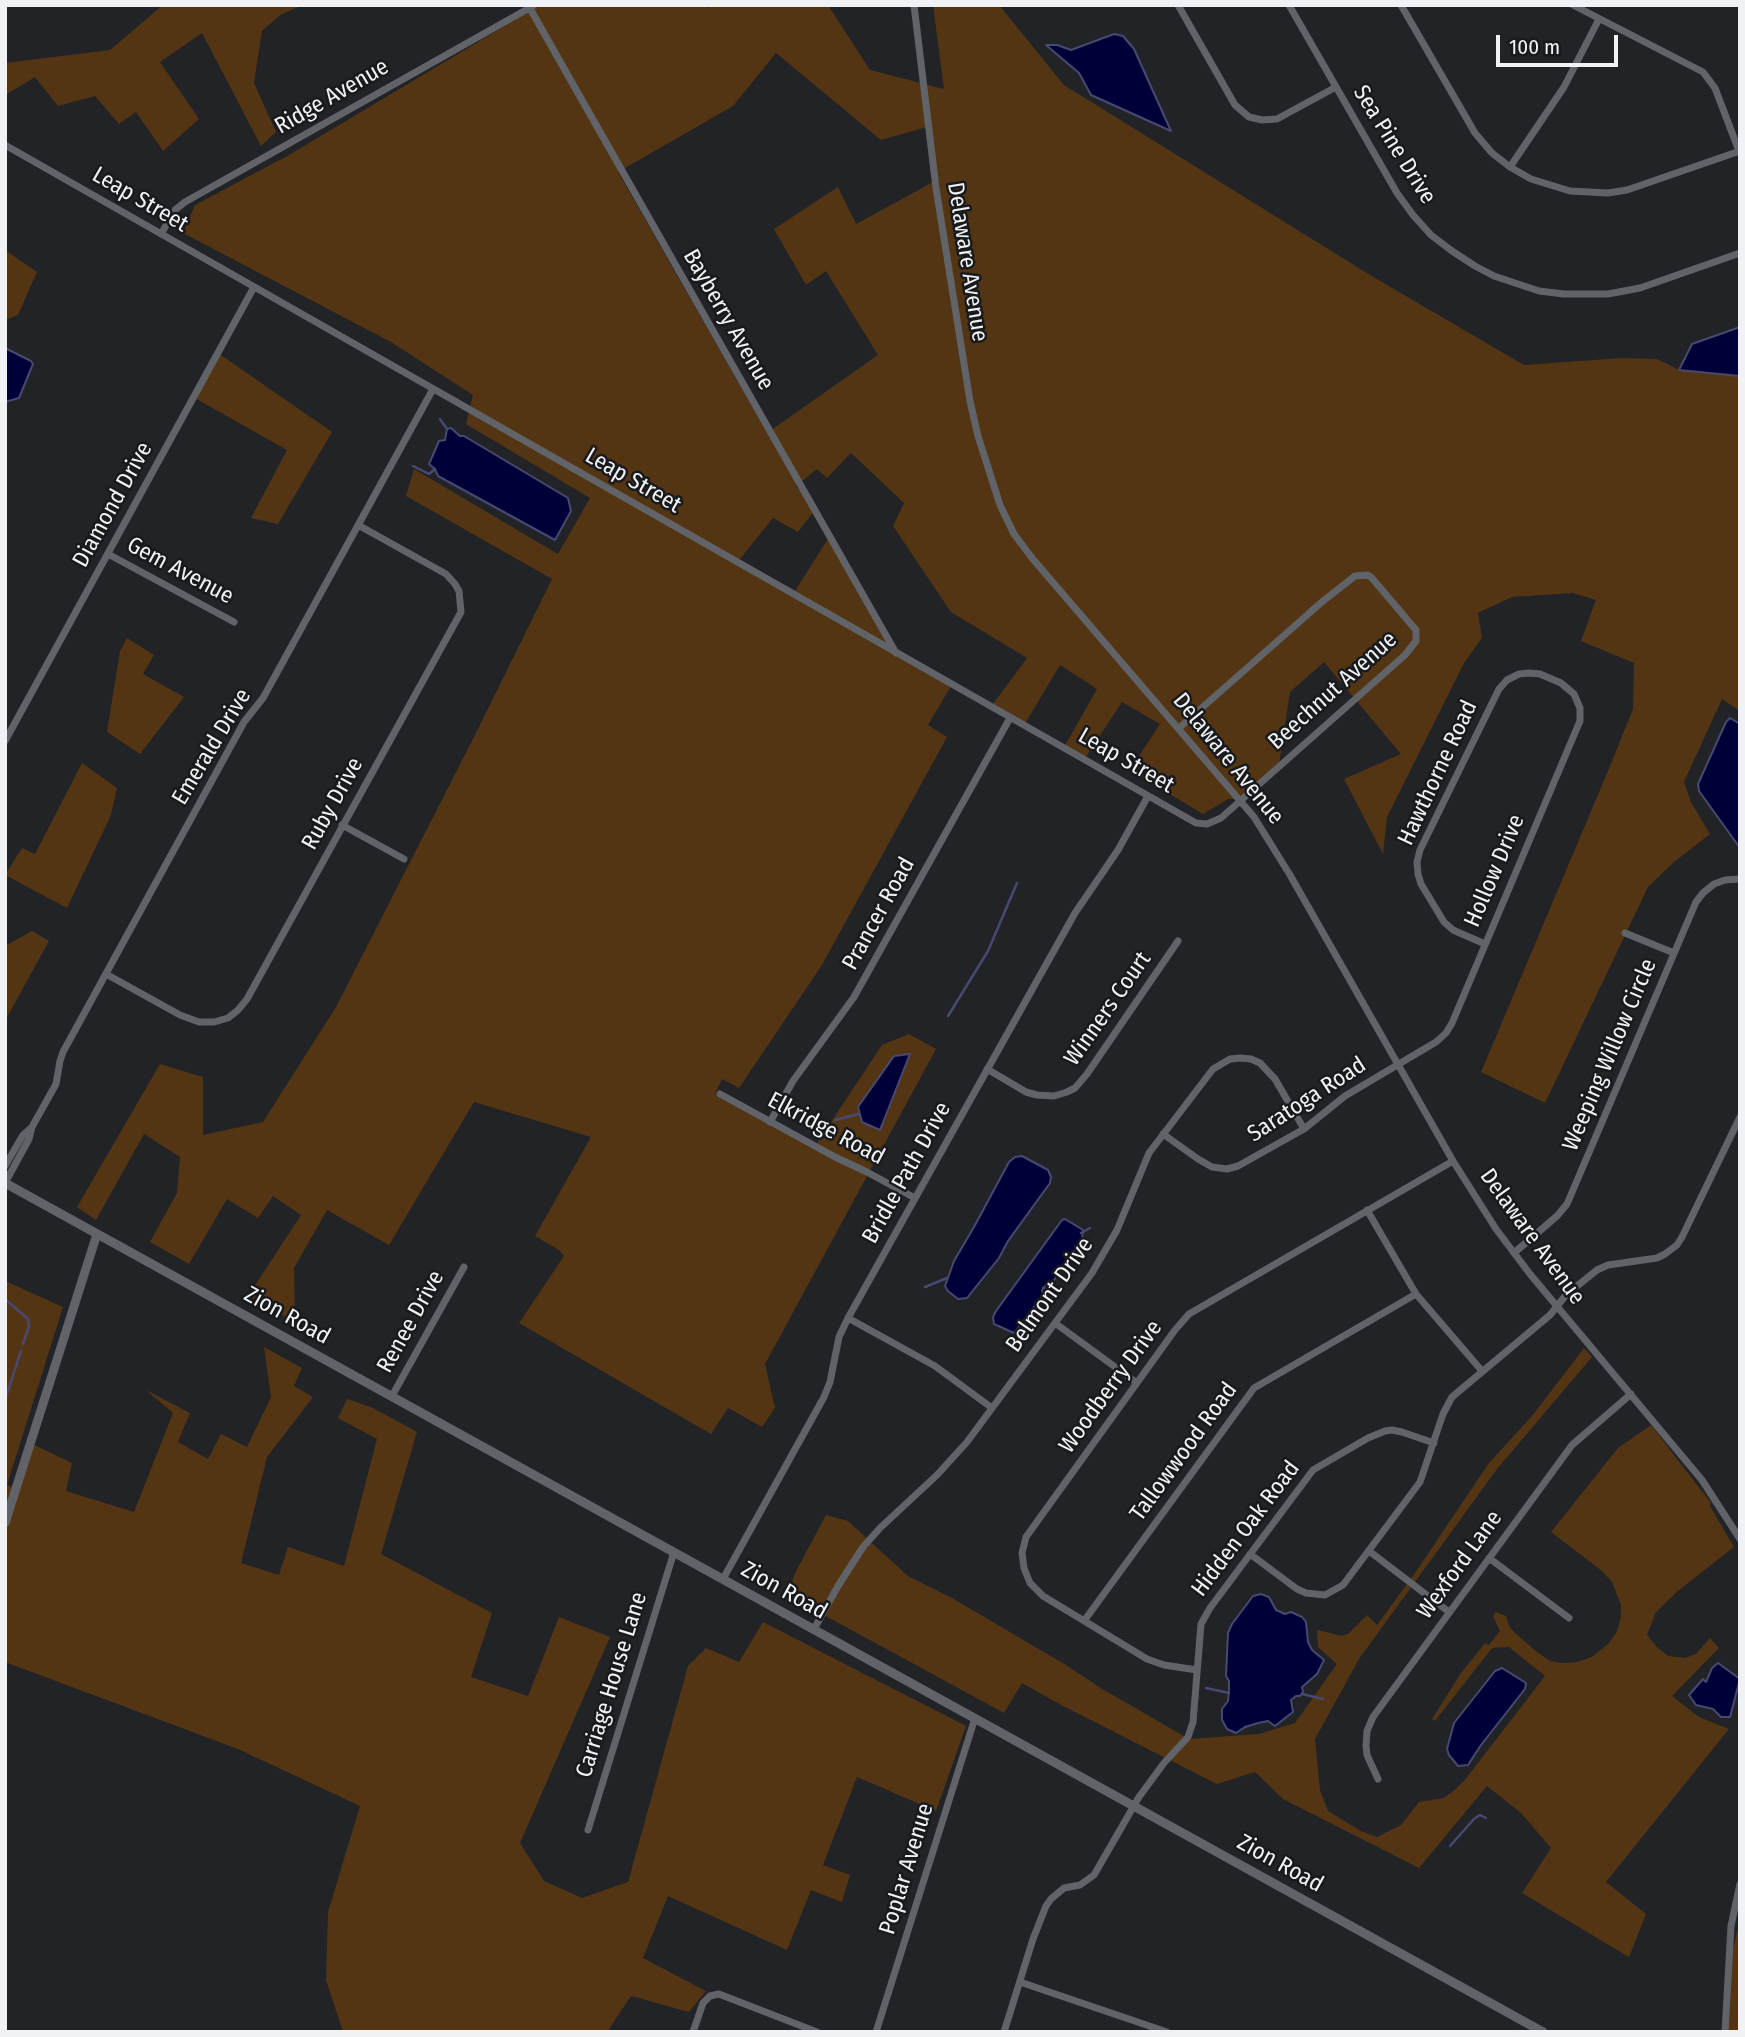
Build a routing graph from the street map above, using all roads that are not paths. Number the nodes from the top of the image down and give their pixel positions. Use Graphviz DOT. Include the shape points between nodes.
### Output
graph roads {
  1 [pos="914,5"];
  2 [pos="1178,5"];
  3 [pos="1289,5"];
  4 [pos="1401,5"];
  5 [pos="1573,5"];
  6 [pos="530,6"];
  7 [pos="1599,19"];
  8 [pos="1336,87"];
  9 [pos="5,145"];
  10 [pos="1740,151"];
  11 [pos="1510,167"];
  12 [pos="161,234"];
  13 [pos="1740,253"];
  14 [pos="254,287"];
  15 [pos="433,389"];
  16 [pos="358,525"];
  17 [pos="108,554"];
  18 [pos="234,622"];
  19 [pos="896,653"];
  20 [pos="1552,678"];
  21 [pos="1010,718"];
  22 [pos="1179,728"];
  23 [pos="5,741"];
  24 [pos="1148,796"];
  25 [pos="1240,799"];
  26 [pos="342,825"];
  27 [pos="404,859"];
  28 [pos="1740,879"];
  29 [pos="1625,933"];
  30 [pos="1178,941"];
  31 [pos="1485,944"];
  32 [pos="1674,953"];
  33 [pos="106,974"];
  34 [pos="1398,1064"];
  35 [pos="987,1069"];
  36 [pos="720,1094"];
  37 [pos="1740,1116"];
  38 [pos="770,1122"];
  39 [pos="32,1128"];
  40 [pos="1304,1129"];
  41 [pos="1163,1134"];
  42 [pos="1453,1161"];
  43 [pos="5,1166"];
  44 [pos="5,1183"];
  45 [pos="915,1198"];
  46 [pos="1367,1210"];
  47 [pos="97,1234"];
  48 [pos="1514,1253"];
  49 [pos="464,1267"];
  50 [pos="1416,1294"];
  51 [pos="1557,1306"];
  52 [pos="848,1318"];
  53 [pos="1055,1323"];
  54 [pos="1482,1371"];
  55 [pos="1137,1383"];
  56 [pos="1631,1394"];
  57 [pos="392,1396"];
  58 [pos="992,1408"];
  59 [pos="1434,1443"];
  60 [pos="5,1523"];
  61 [pos="1740,1539"];
  62 [pos="1369,1551"];
  63 [pos="674,1552"];
  64 [pos="1250,1554"];
  65 [pos="1489,1558"];
  66 [pos="723,1579"];
  67 [pos="1449,1612"];
  68 [pos="1569,1618"];
  69 [pos="1084,1621"];
  70 [pos="814,1629"];
  71 [pos="1197,1670"];
  72 [pos="975,1718"];
  73 [pos="1378,1779"];
  74 [pos="1134,1806"];
  75 [pos="588,1830"];
  76 [pos="1740,1884"];
  77 [pos="1020,1982"];
  78 [pos="693,2032"];
  79 [pos="817,2032"];
  80 [pos="876,2032"];
  81 [pos="1004,2032"];
  82 [pos="1167,2032"];
  83 [pos="1543,2032"];
  84 [pos="1724,2032"];
  1 -- 22 [label="street, Delaware Avenue" via="936,188 970,401 1000,505 1023,547"];
  2 -- 8 [label="street" via="1236,105 1249,117 1277,120"];
  3 -- 8 [label="street, Sea Pine Drive"];
  4 -- 11 [label="street" via="1475,134"];
  5 -- 7 [label="street"];
  6 -- 12 [label="street, Ridge Avenue" via="185,202"];
  6 -- 19 [label="street, Bayberry Avenue"];
  7 -- 10 [label="street" via="1703,72 1715,88"];
  7 -- 11 [label="street" via="1564,87"];
  8 -- 13 [label="street, Sea Pine Drive" via="1413,215 1452,251 1494,276 1564,294 1608,294 1640,288"];
  9 -- 12 [label="street, Leap Street"];
  10 -- 11 [label="street" via="1608,193 1553,188"];
  12 -- 14 [label="street, Leap Street"];
  14 -- 15 [label="street, Leap Street"];
  14 -- 17 [label="street, Diamond Drive"];
  15 -- 16 [label="street, Emerald Drive"];
  15 -- 19 [label="street, Leap Street"];
  16 -- 26 [label="street, Ruby Drive" via="446,574 455,584 461,608"];
  16 -- 33 [label="street, Emerald Drive"];
  17 -- 18 [label="street, Gem Avenue"];
  17 -- 23 [label="street, Diamond Drive"];
  19 -- 21 [label="street, Leap Street"];
  20 -- 31 [label="street, Hollow Drive" via="1574,694 1580,721"];
  20 -- 31 [label="street, Hawthorne Road" via="1529,673 1501,686 1419,855 1420,881 1444,922"];
  21 -- 24 [label="street, Leap Street"];
  21 -- 38 [label="street, Prancer Road" via="854,998 793,1081"];
  22 -- 25 [label="street, Delaware Avenue"];
  22 -- 25 [label="street, Beechnut Avenue" via="1355,576 1374,580 1407,617 1417,637 1405,655"];
  24 -- 25 [label="street, Leap Street" via="1204,824 1216,821"];
  24 -- 35 [label="street, Bridle Path Drive"];
  25 -- 34 [label="street, Delaware Avenue" via="1290,875"];
  26 -- 27 [label="street"];
  26 -- 33 [label="street, Ruby Drive" via="247,999 233,1014 214,1022 194,1021"];
  28 -- 32 [label="street, Weeping Willow Circle" via="1720,882 1703,893"];
  29 -- 32 [label="street"];
  30 -- 35 [label="street, Winners Court" via="1075,1088 1054,1096 1037,1095"];
  31 -- 34 [label="street, Hollow Drive" via="1446,1033"];
  32 -- 48 [label="street, Weeping Willow Circle" via="1567,1204"];
  33 -- 39 [label="street, Emerald Drive" via="61,1056 56,1084"];
  34 -- 40 [label="street, Saratoga Road" via="1345,1096"];
  34 -- 42 [label="street, Delaware Avenue"];
  35 -- 45 [label="street, Bridle Path Drive"];
  36 -- 38 [label="street, Elkridge Road"];
  37 -- 51 [label="street" via="1677,1245 1657,1258 1602,1267"];
  38 -- 45 [label="street, Elkridge Road"];
  39 -- 43 [label="street, Emerald Drive"];
  39 -- 44 [label="street, Emerald Drive"];
  40 -- 41 [label="street, Saratoga Road" via="1227,1169 1204,1163"];
  40 -- 41 [label="street, Belmont Drive" via="1269,1070 1241,1058 1213,1069"];
  41 -- 53 [label="street, Belmont Drive" via="1145,1161 1108,1248"];
  42 -- 46 [label="street, Woodberry Drive"];
  42 -- 48 [label="street, Delaware Avenue"];
  44 -- 47 [label="street, Zion Road"];
  45 -- 52 [label="street, Bridle Path Drive"];
  46 -- 50 [label="street"];
  46 -- 55 [label="street, Woodberry Drive" via="1189,1314"];
  47 -- 57 [label="street, Zion Road"];
  47 -- 60 [label="street"];
  48 -- 51 [label="street, Delaware Avenue"];
  49 -- 57 [label="street, Renee Drive"];
  50 -- 54 [label="street"];
  50 -- 69 [label="street, Tallowwood Road" via="1254,1388"];
  51 -- 54 [label="street"];
  51 -- 56 [label="street, Delaware Avenue"];
  52 -- 58 [label="street" via="935,1366"];
  52 -- 66 [label="street, Bridle Path Drive" via="836,1346 828,1390"];
  53 -- 55 [label="street"];
  53 -- 58 [label="street, Belmont Drive"];
  54 -- 59 [label="street" via="1449,1402"];
  55 -- 69 [label="street, Woodberry Drive" via="1031,1530 1023,1548 1024,1568 1032,1586"];
  56 -- 61 [label="street, Delaware Avenue" via="1705,1485"];
  56 -- 65 [label="street, Wexford Lane" via="1572,1445"];
  57 -- 63 [label="street, Zion Road"];
  58 -- 70 [label="street, Belmont Drive" via="952,1459 872,1537"];
  59 -- 62 [label="street" via="1420,1482"];
  59 -- 64 [label="street, Hidden Oak Road" via="1385,1431 1312,1470"];
  62 -- 64 [label="street" via="1343,1586 1320,1595 1301,1591"];
  62 -- 67 [label="street"];
  63 -- 66 [label="street, Zion Road"];
  63 -- 75 [label="street, Carriage House Lane"];
  64 -- 71 [label="street, Hidden Oak Road" via="1203,1618"];
  65 -- 67 [label="street, Wexford Lane"];
  65 -- 68 [label="street"];
  66 -- 70 [label="street, Zion Road"];
  67 -- 73 [label="street, Wexford Lane" via="1369,1724 1367,1755"];
  69 -- 71 [label="street, Woodberry Drive" via="1147,1659"];
  70 -- 72 [label="street, Zion Road"];
  71 -- 74 [label="street, Hidden Oak Road" via="1188,1737"];
  72 -- 74 [label="street, Zion Road"];
  72 -- 80 [label="street, Poplar Avenue"];
  74 -- 77 [label="street, Hidden Oak Road" via="1094,1875 1065,1888 1046,1906"];
  74 -- 83 [label="street, Zion Road"];
  76 -- 84 [label="street" via="1731,1926"];
  77 -- 81 [label="street, Hidden Oak Road"];
  77 -- 82 [label="street"];
  78 -- 79 [label="street" via="704,2003 719,1994"];
}
